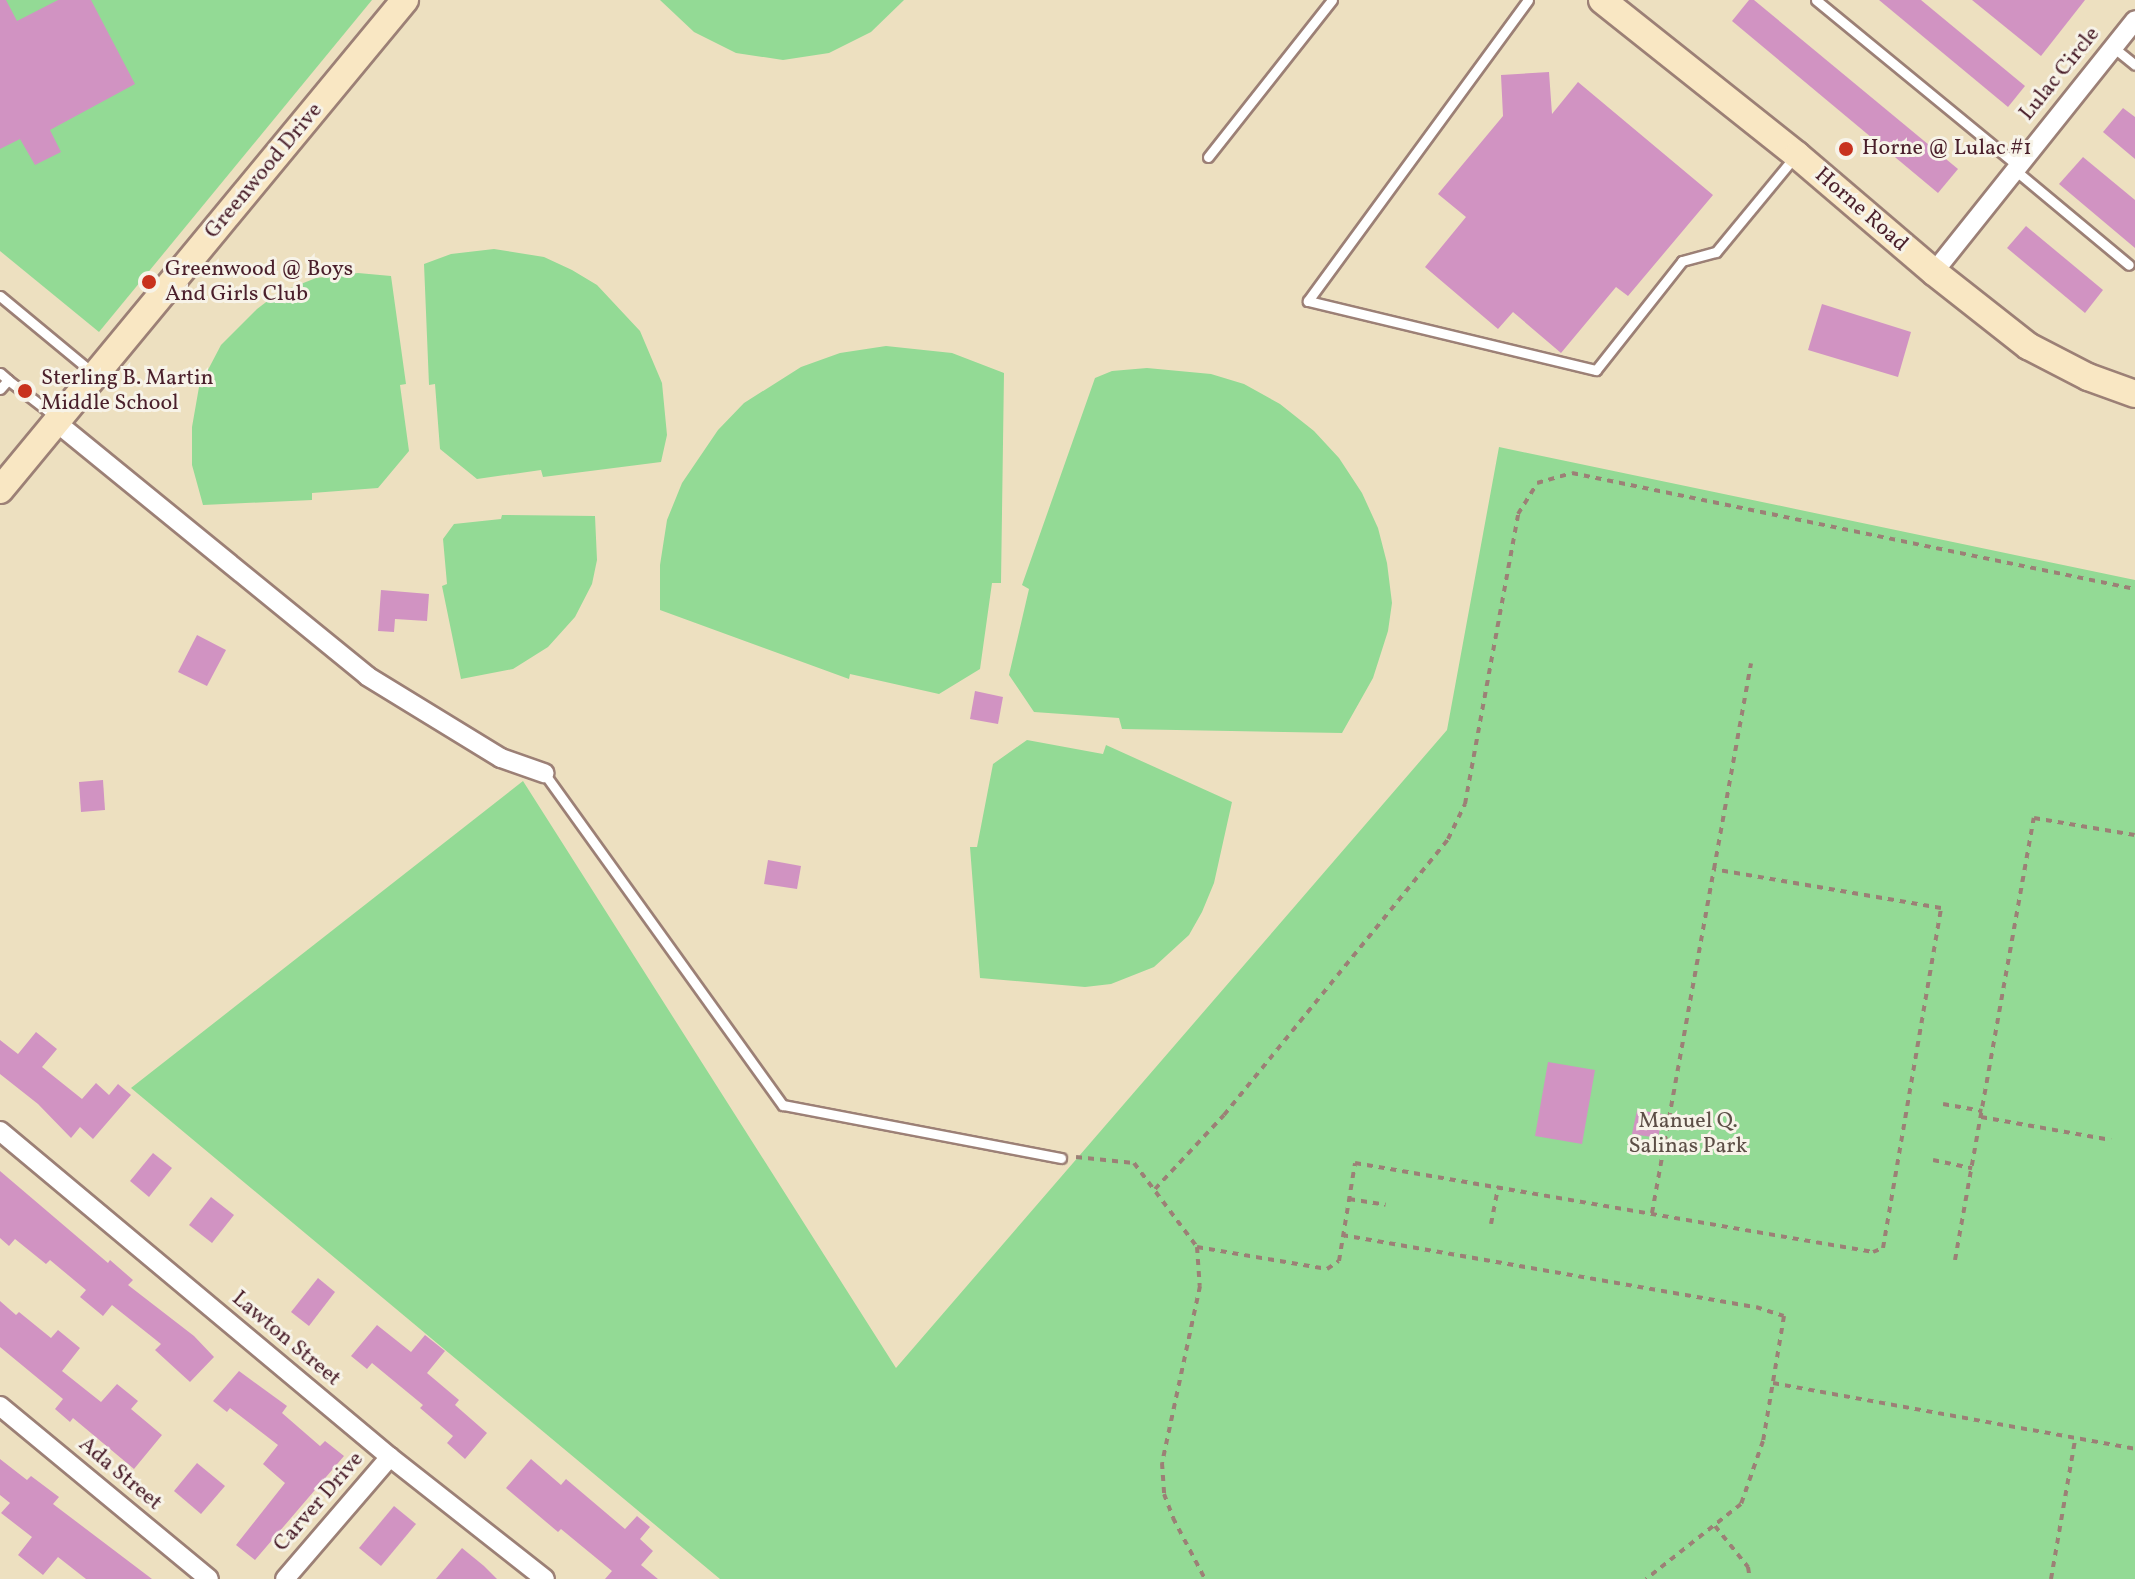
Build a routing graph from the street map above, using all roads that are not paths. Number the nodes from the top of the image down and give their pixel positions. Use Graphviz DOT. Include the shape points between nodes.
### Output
graph roads {
  1 [pos="405,0"];
  2 [pos="1332,0"];
  3 [pos="1528,0"];
  4 [pos="1602,0"];
  5 [pos="1816,0"];
  6 [pos="2135,20"];
  7 [pos="2113,47"];
  8 [pos="2135,65"];
  9 [pos="1797,155"];
  10 [pos="1208,157"];
  11 [pos="2015,167"];
  12 [pos="2129,265"];
  13 [pos="1934,272"];
  14 [pos="0,296"];
  15 [pos="95,375"];
  16 [pos="4,376"];
  17 [pos="0,389"];
  18 [pos="2135,394"];
  19 [pos="57,421"];
  20 [pos="0,490"];
  21 [pos="544,773"];
  22 [pos="0,1131"];
  23 [pos="1061,1158"];
  24 [pos="0,1406"];
  25 [pos="390,1457"];
  26 [pos="209,1579"];
  27 [pos="285,1579"];
  28 [pos="545,1579"];
  1 -- 15 [label="main road, Greenwood Drive"];
  2 -- 10 [label="lane"];
  3 -- 9 [label="lane" via="1308,301 1596,370 1682,261 1716,252"];
  4 -- 9 [label="main road, Horne Road"];
  5 -- 11 [label="lane"];
  6 -- 7 [label="street, Lulac Circle"];
  7 -- 8 [label="lane"];
  7 -- 11 [label="street, Lulac Circle"];
  9 -- 13 [label="main road, Horne Road"];
  11 -- 12 [label="lane"];
  11 -- 13 [label="street, Lulac Circle"];
  13 -- 18 [label="main road, Horne Road" via="2028,346"];
  14 -- 15 [label="lane"];
  15 -- 19 [label="main road, Greenwood Drive"];
  16 -- 17 [label="lane"];
  16 -- 19 [label="lane"];
  19 -- 20 [label="main road, Greenwood Drive"];
  19 -- 21 [label="street" via="367,676 501,758"];
  21 -- 23 [label="lane" via="783,1105"];
  22 -- 25 [label="street, Lawton Street"];
  24 -- 26 [label="street, Ada Street"];
  25 -- 27 [label="street, Carver Drive"];
  25 -- 28 [label="street, Lawton Street"];
}
